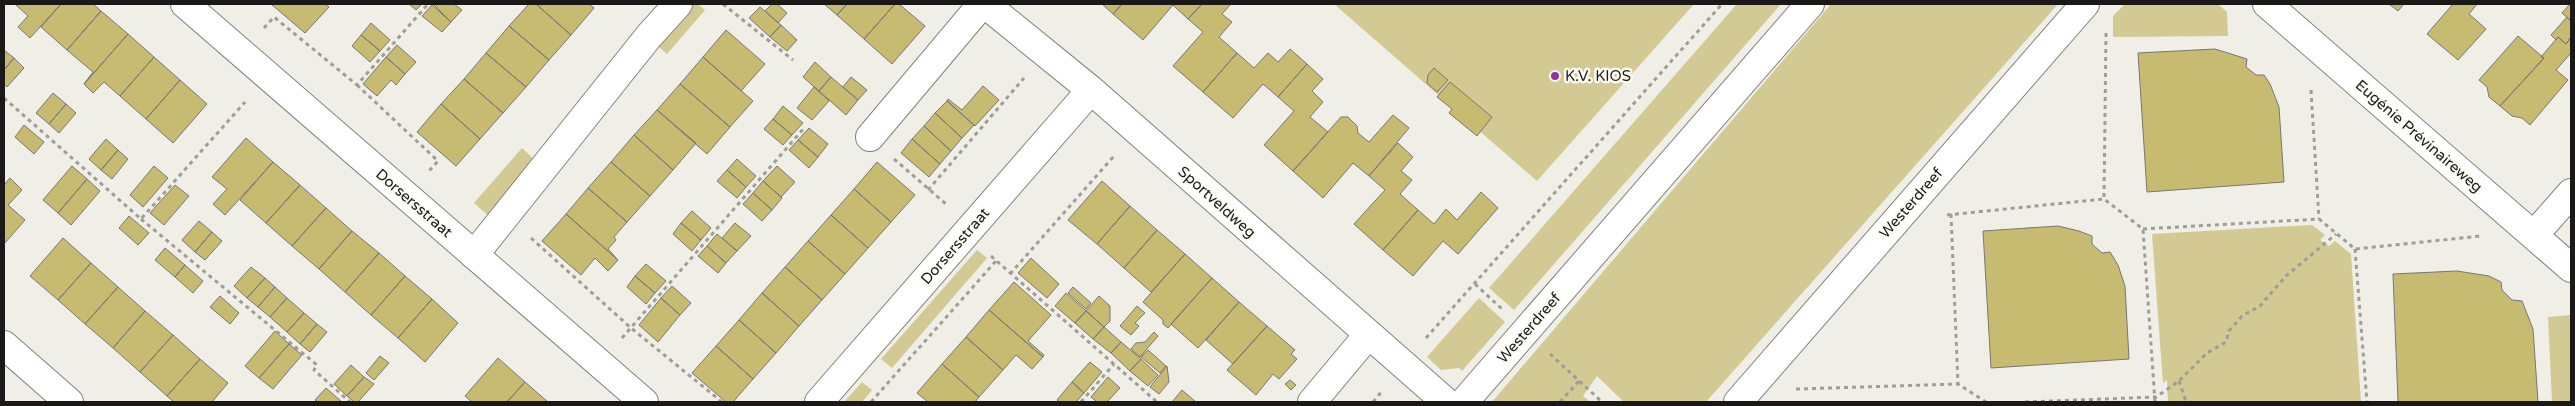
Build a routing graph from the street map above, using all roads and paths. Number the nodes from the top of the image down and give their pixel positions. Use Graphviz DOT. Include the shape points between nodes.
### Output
graph roads {
  1 [pos="428,4"];
  2 [pos="678,4"];
  3 [pos="723,4"];
  4 [pos="984,4"];
  5 [pos="1722,4"];
  6 [pos="1810,4"];
  7 [pos="2084,4"];
  8 [pos="2267,4"];
  9 [pos="197,8"];
  10 [pos="2106,32"];
  11 [pos="2307,40"];
  12 [pos="241,53"];
  13 [pos="1046,53"];
  14 [pos="793,60"];
  15 [pos="268,77"];
  16 [pos="356,85"];
  17 [pos="1091,90"];
  18 [pos="4,98"];
  19 [pos="805,127"];
  20 [pos="1137,130"];
  21 [pos="870,137"];
  22 [pos="928,190"];
  23 [pos="2571,193"];
  24 [pos="407,197"];
  25 [pos="2104,199"];
  26 [pos="1951,214"];
  27 [pos="506,216"];
  28 [pos="141,219"];
  29 [pos="2319,219"];
  30 [pos="1897,220"];
  31 [pos="2143,229"];
  32 [pos="969,230"];
  33 [pos="2336,234"];
  34 [pos="2534,235"];
  35 [pos="2355,249"];
  36 [pos="474,255"];
  37 [pos="996,261"];
  38 [pos="2571,268"];
  39 [pos="1010,274"];
  40 [pos="631,328"];
  41 [pos="1368,335"];
  42 [pos="4,345"];
  43 [pos="599,364"];
  44 [pos="1114,364"];
  45 [pos="1402,365"];
  46 [pos="1579,380"];
  47 [pos="2179,381"];
  48 [pos="1958,384"];
  49 [pos="1743,396"];
  50 [pos="2156,397"];
  51 [pos="69,402"];
  52 [pos="350,402"];
  53 [pos="644,402"];
  54 [pos="722,402"];
  55 [pos="819,402"];
  56 [pos="871,402"];
  57 [pos="1081,402"];
  58 [pos="1157,402"];
  59 [pos="1312,402"];
  60 [pos="1446,402"];
  61 [pos="1464,402"];
  62 [pos="1560,402"];
  63 [pos="1986,402"];
  64 [pos="2025,402"];
  65 [pos="2155,402"];
  66 [pos="2186,402"];
  67 [pos="2367,402"];
  1 -- 16 [label="path"];
  2 -- 27 [label="street"];
  3 -- 14 [label="path"];
  4 -- 13 [label="street, Sportveldweg"];
  4 -- 21 [label="street, Sportveldweg"];
  5 -- 45 [label="path"];
  6 -- 61 [label="street, Westerdreef"];
  7 -- 30 [label="street, Westerdreef"];
  8 -- 11 [label="street, Eugénie Prévinaireweg"];
  9 -- 12 [label="street, Dorsersstraat"];
  10 -- 25 [label="path"];
  11 -- 29 [label="path"];
  11 -- 34 [label="street, Eugénie Prévinaireweg"];
  12 -- 15 [label="street, Dorsersstraat"];
  12 -- 16 [label="path" via="274,17"];
  13 -- 17 [label="street, Sportveldweg"];
  13 -- 22 [label="path"];
  15 -- 24 [label="street, Dorsersstraat"];
  15 -- 28 [label="path"];
  16 -- 24 [label="path" via="438,161"];
  17 -- 20 [label="street, Sportveldweg"];
  17 -- 32 [label="street, Dorsersstraat"];
  18 -- 28 [label="path"];
  19 -- 40 [label="path"];
  20 -- 39 [label="path"];
  20 -- 41 [label="street, Sportveldweg"];
  21 -- 22 [label="path"];
  22 -- 32 [label="path"];
  23 -- 34 [label="street"];
  24 -- 36 [label="street, Dorsersstraat"];
  25 -- 26 [label="path"];
  25 -- 31 [label="path"];
  26 -- 30 [label="path"];
  26 -- 48 [label="path"];
  27 -- 36 [label="street"];
  27 -- 40 [label="path"];
  28 -- 52 [label="path" via="317,365 314,370"];
  29 -- 31 [label="path"];
  29 -- 33 [label="path"];
  30 -- 49 [label="street, Westerdreef"];
  31 -- 50 [label="path"];
  32 -- 37 [label="path"];
  32 -- 55 [label="street, Dorsersstraat"];
  33 -- 35 [label="path"];
  33 -- 47 [label="path" via="2286,276 2260,306 2242,316 2229,331 2226,342 2207,353"];
  34 -- 35 [label="path" via="2494,235"];
  34 -- 38 [label="street, Eugénie Prévinaireweg"];
  35 -- 67 [label="path"];
  36 -- 43 [label="street, Dorsersstraat"];
  37 -- 39 [label="path"];
  37 -- 56 [label="path"];
  39 -- 44 [label="path"];
  40 -- 43 [label="path"];
  40 -- 54 [label="path"];
  41 -- 45 [label="street, Sportveldweg"];
  41 -- 59 [label="street"];
  42 -- 51 [label="street"];
  43 -- 53 [label="street, Dorsersstraat"];
  44 -- 57 [label="path"];
  44 -- 58 [label="path"];
  45 -- 60 [label="street, Sportveldweg"];
  46 -- 62 [label="path"];
  47 -- 50 [label="path"];
  47 -- 66 [label="path"];
  48 -- 49 [label="path"];
  48 -- 63 [label="path"];
  50 -- 64 [label="path"];
  50 -- 65 [label="path"];
}
